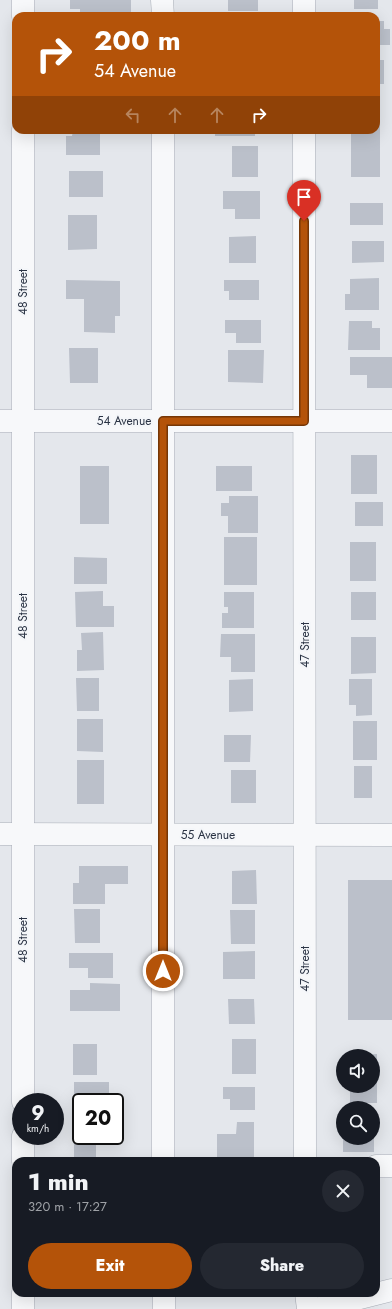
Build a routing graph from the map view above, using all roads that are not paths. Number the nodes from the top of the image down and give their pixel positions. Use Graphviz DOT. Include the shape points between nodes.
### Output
graph roads {
  1 [pos="23,0"];
  2 [pos="162,0"];
  3 [pos="304,0"];
  4 [pos="23,12"];
  5 [pos="162,12"];
  6 [pos="304,12"];
  7 [pos="23,134"];
  8 [pos="163,134"];
  9 [pos="304,134"];
  10 [pos="0,420"];
  11 [pos="23,420"];
  12 [pos="163,421"];
  13 [pos="304,421"];
  14 [pos="392,421"];
  15 [pos="0,834"];
  16 [pos="23,834"];
  17 [pos="163,835"];
  18 [pos="392,835"];
  19 [pos="305,836"];
  20 [pos="23,1093"];
  21 [pos="23,1145"];
  22 [pos="23,1157"];
  23 [pos="164,1157"];
  24 [pos="305,1157"];
  25 [pos="380,1166"];
  26 [pos="392,1166"];
  27 [pos="392,1290"];
  28 [pos="380,1293"];
  29 [pos="23,1297"];
  30 [pos="164,1297"];
  31 [pos="306,1297"];
  32 [pos="364,1297"];
  33 [pos="23,1309"];
  34 [pos="164,1309"];
  35 [pos="308,1309"];
  36 [pos="316,1309"];
  1 -- 4 [label="street"];
  2 -- 5 [label="street"];
  3 -- 6 [label="street"];
  7 -- 11 [label="street, 48 Street"];
  8 -- 12 [label="street"];
  9 -- 13 [label="street, 47 Street"];
  10 -- 11 [label="street, 54 Avenue"];
  11 -- 12 [label="street, 54 Avenue"];
  11 -- 16 [label="street, 48 Street"];
  12 -- 13 [label="street, 54 Avenue"];
  12 -- 17 [label="street"];
  13 -- 14 [label="street, 54 Avenue"];
  13 -- 19 [label="street, 47 Street"];
  15 -- 16 [label="street, 55 Avenue"];
  16 -- 17 [label="street, 55 Avenue"];
  16 -- 20 [label="street, 48 Street"];
  17 -- 19 [label="street, 55 Avenue"];
  17 -- 23 [label="street"];
  18 -- 19 [label="street, 55 Avenue"];
  19 -- 24 [label="street, 47 Street"];
  21 -- 22 [label="street"];
  25 -- 26 [label="street"];
  27 -- 28 [label="street"];
  29 -- 33 [label="street"];
  30 -- 34 [label="street"];
  31 -- 35 [label="street"];
  32 -- 36 [label="street"];
}
